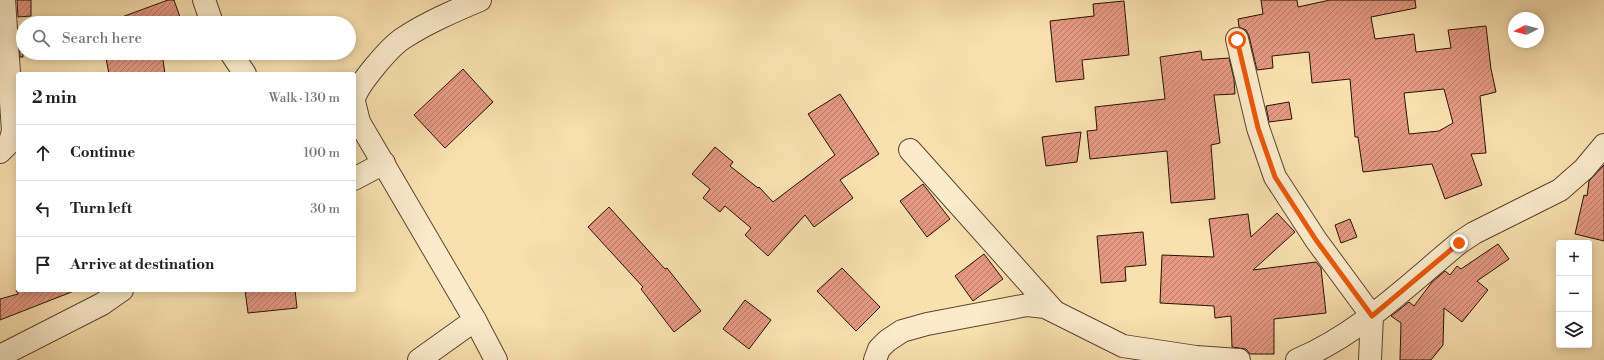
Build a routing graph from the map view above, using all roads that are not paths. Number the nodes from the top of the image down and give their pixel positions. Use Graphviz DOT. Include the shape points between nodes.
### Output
graph roads {
  1 [pos="4,0"];
  2 [pos="204,0"];
  3 [pos="480,0"];
  4 [pos="210,16"];
  5 [pos="1237,40"];
  6 [pos="236,60"];
  7 [pos="244,72"];
  8 [pos="356,92"];
  9 [pos="356,110"];
  10 [pos="1604,145"];
  11 [pos="910,150"];
  12 [pos="0,152"];
  13 [pos="384,163"];
  14 [pos="356,179"];
  15 [pos="119,292"];
  16 [pos="1054,312"];
  17 [pos="1372,316"];
  18 [pos="475,320"];
  19 [pos="0,356"];
  20 [pos="419,360"];
  21 [pos="496,360"];
  22 [pos="875,360"];
  23 [pos="1239,360"];
  24 [pos="1297,360"];
  25 [pos="1370,360"];
  1 -- 12 [label="street" via="13,131 10,142"];
  2 -- 4 [label="street"];
  3 -- 8 [label="street" via="401,40"];
  5 -- 17 [label="street" via="1258,128 1275,177 1316,240"];
  6 -- 7 [label="street"];
  9 -- 13 [label="street" via="359,122"];
  10 -- 17 [label="street" via="1568,185 1459,243"];
  11 -- 16 [label="street"];
  13 -- 14 [label="street"];
  13 -- 18 [label="street"];
  15 -- 19 [label="street" via="102,304"];
  16 -- 22 [label="street" via="1037,305 1027,305 927,324 902,332 887,341 879,349"];
  16 -- 23 [label="street" via="1123,346 1196,357"];
  17 -- 24 [label="street" via="1320,350"];
  17 -- 25 [label="street"];
  18 -- 20 [label="street"];
  18 -- 21 [label="street"];
}
